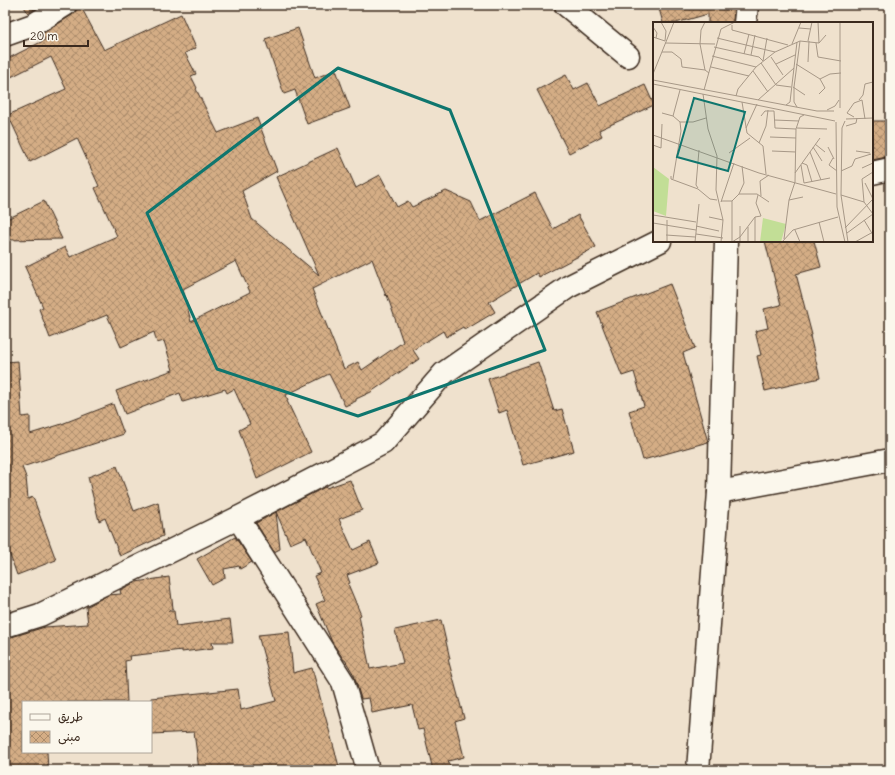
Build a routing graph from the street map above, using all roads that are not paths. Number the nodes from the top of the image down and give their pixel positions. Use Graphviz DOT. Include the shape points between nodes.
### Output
graph roads {
  1 [pos="65,5"];
  2 [pos="566,5"];
  3 [pos="747,5"];
  4 [pos="745,22"];
  5 [pos="5,35"];
  6 [pos="628,56"];
  7 [pos="890,169"];
  8 [pos="873,173"];
  9 [pos="658,242"];
  10 [pos="726,242"];
  11 [pos="890,460"];
  12 [pos="719,492"];
  13 [pos="238,518"];
  14 [pos="5,626"];
  15 [pos="368,770"];
  16 [pos="698,770"];
  1 -- 5 [label="street" via="32,25"];
  2 -- 6 [label="street"];
  3 -- 4 [label="street"];
  7 -- 8 [label="street"];
  9 -- 13 [label="street" via="568,287 444,373 383,443"];
  10 -- 12 [label="street"];
  11 -- 12 [label="street"];
  12 -- 16 [label="street"];
  13 -- 14 [label="street" via="40,616"];
  13 -- 15 [label="street" via="344,682"];
}
